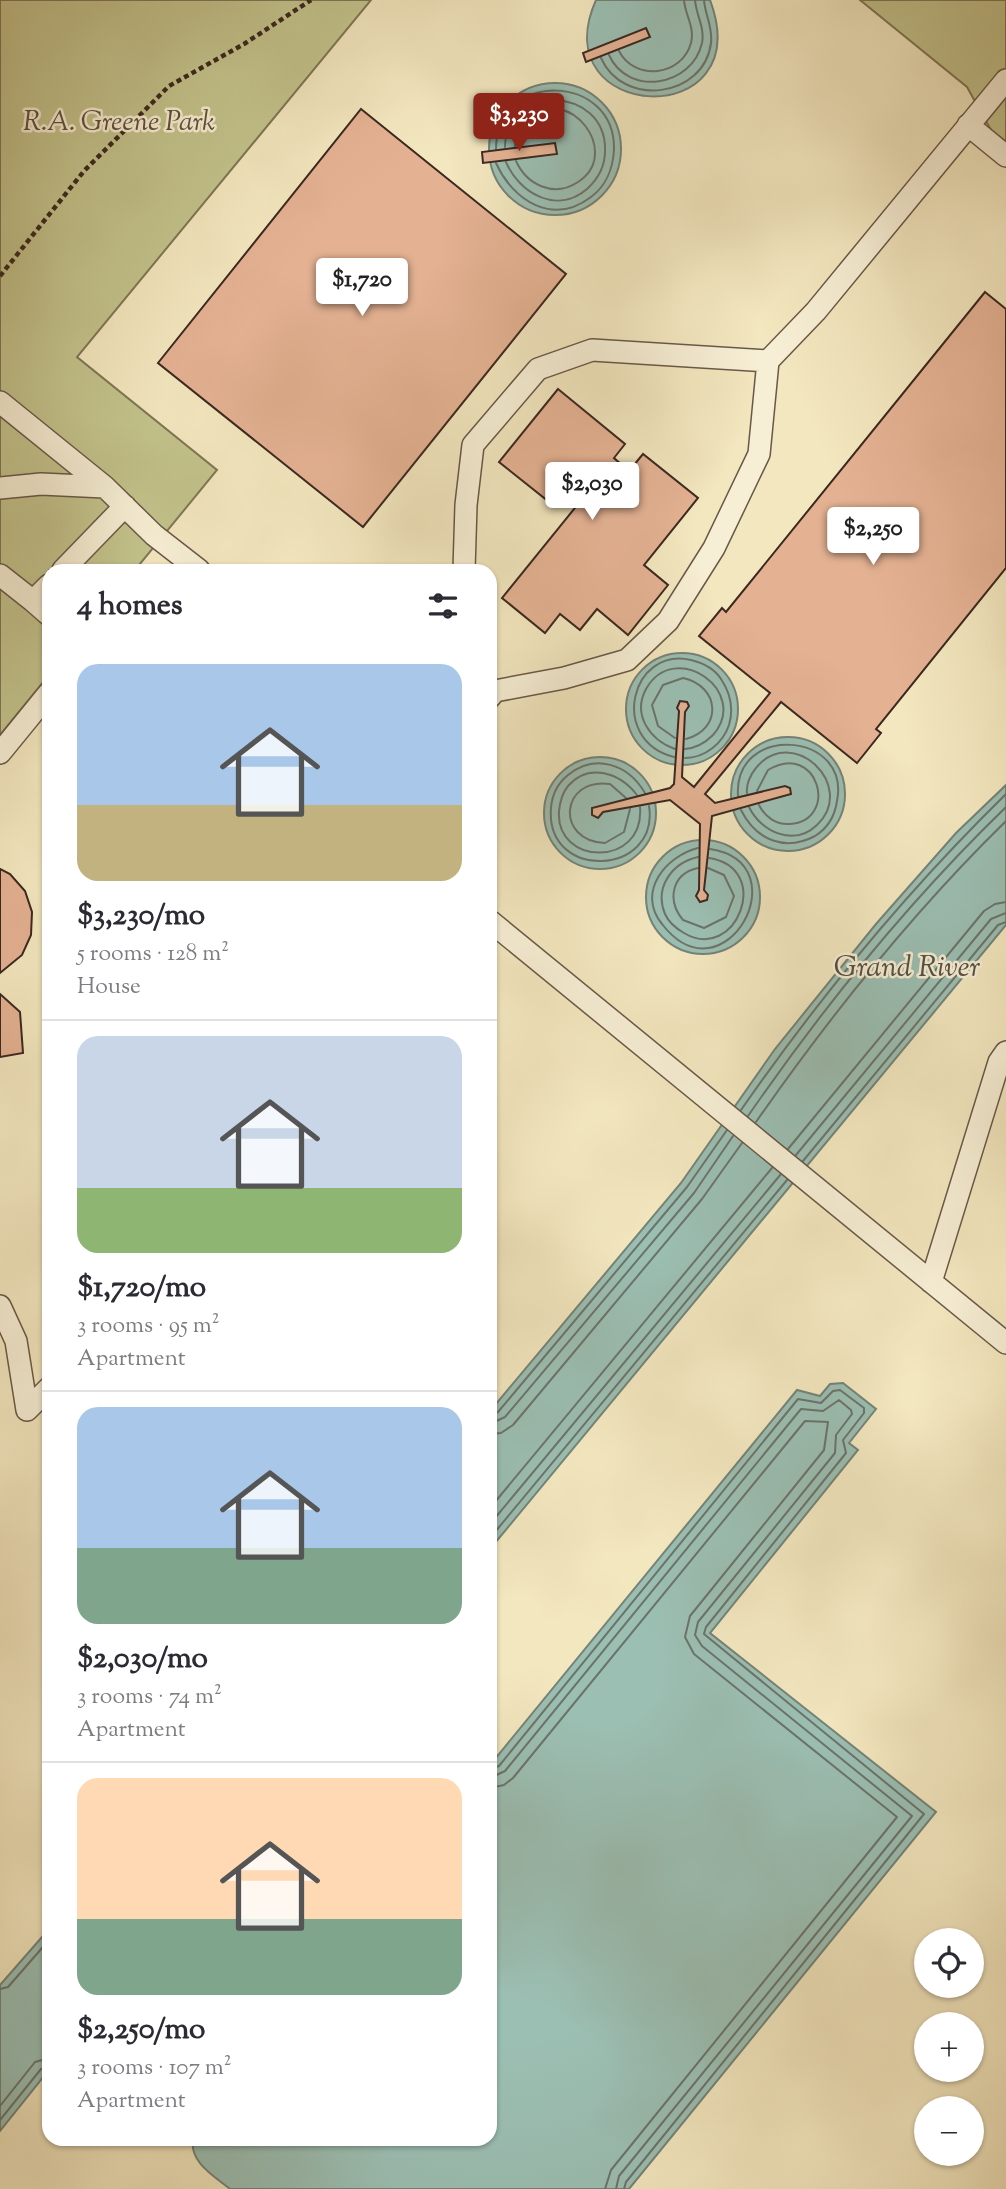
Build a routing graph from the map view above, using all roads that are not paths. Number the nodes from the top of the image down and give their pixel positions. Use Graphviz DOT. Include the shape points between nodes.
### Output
graph roads {
  1 [pos="1006,80"];
  2 [pos="968,125"];
  3 [pos="1006,156"];
  4 [pos="768,361"];
  5 [pos="0,402"];
  6 [pos="105,487"];
  7 [pos="0,488"];
  8 [pos="125,506"];
  9 [pos="69,564"];
  10 [pos="191,564"];
  11 [pos="464,564"];
  12 [pos="0,575"];
  13 [pos="41,608"];
  14 [pos="497,688"];
  15 [pos="42,702"];
  16 [pos="0,753"];
  17 [pos="497,927"];
  18 [pos="1006,1052"];
  19 [pos="931,1282"];
  20 [pos="0,1307"];
  21 [pos="1006,1343"];
  22 [pos="42,1395"];
  1 -- 2 [label="lane"];
  2 -- 3 [label="lane"];
  2 -- 4 [label="lane" via="816,311"];
  4 -- 11 [label="lane" via="592,350 538,369 473,445"];
  4 -- 14 [label="lane" via="759,454 714,548 668,621 627,660 564,678"];
  5 -- 6 [label="lane"];
  6 -- 7 [label="lane" via="41,484"];
  6 -- 8 [label="lane"];
  8 -- 9 [label="lane"];
  8 -- 10 [label="lane"];
  12 -- 13 [label="lane"];
  15 -- 16 [label="lane"];
  17 -- 19 [label="lane"];
  18 -- 19 [label="lane" via="999,1062"];
  19 -- 21 [label="lane"];
  20 -- 22 [label="lane" via="16,1340 27,1410"];
}
